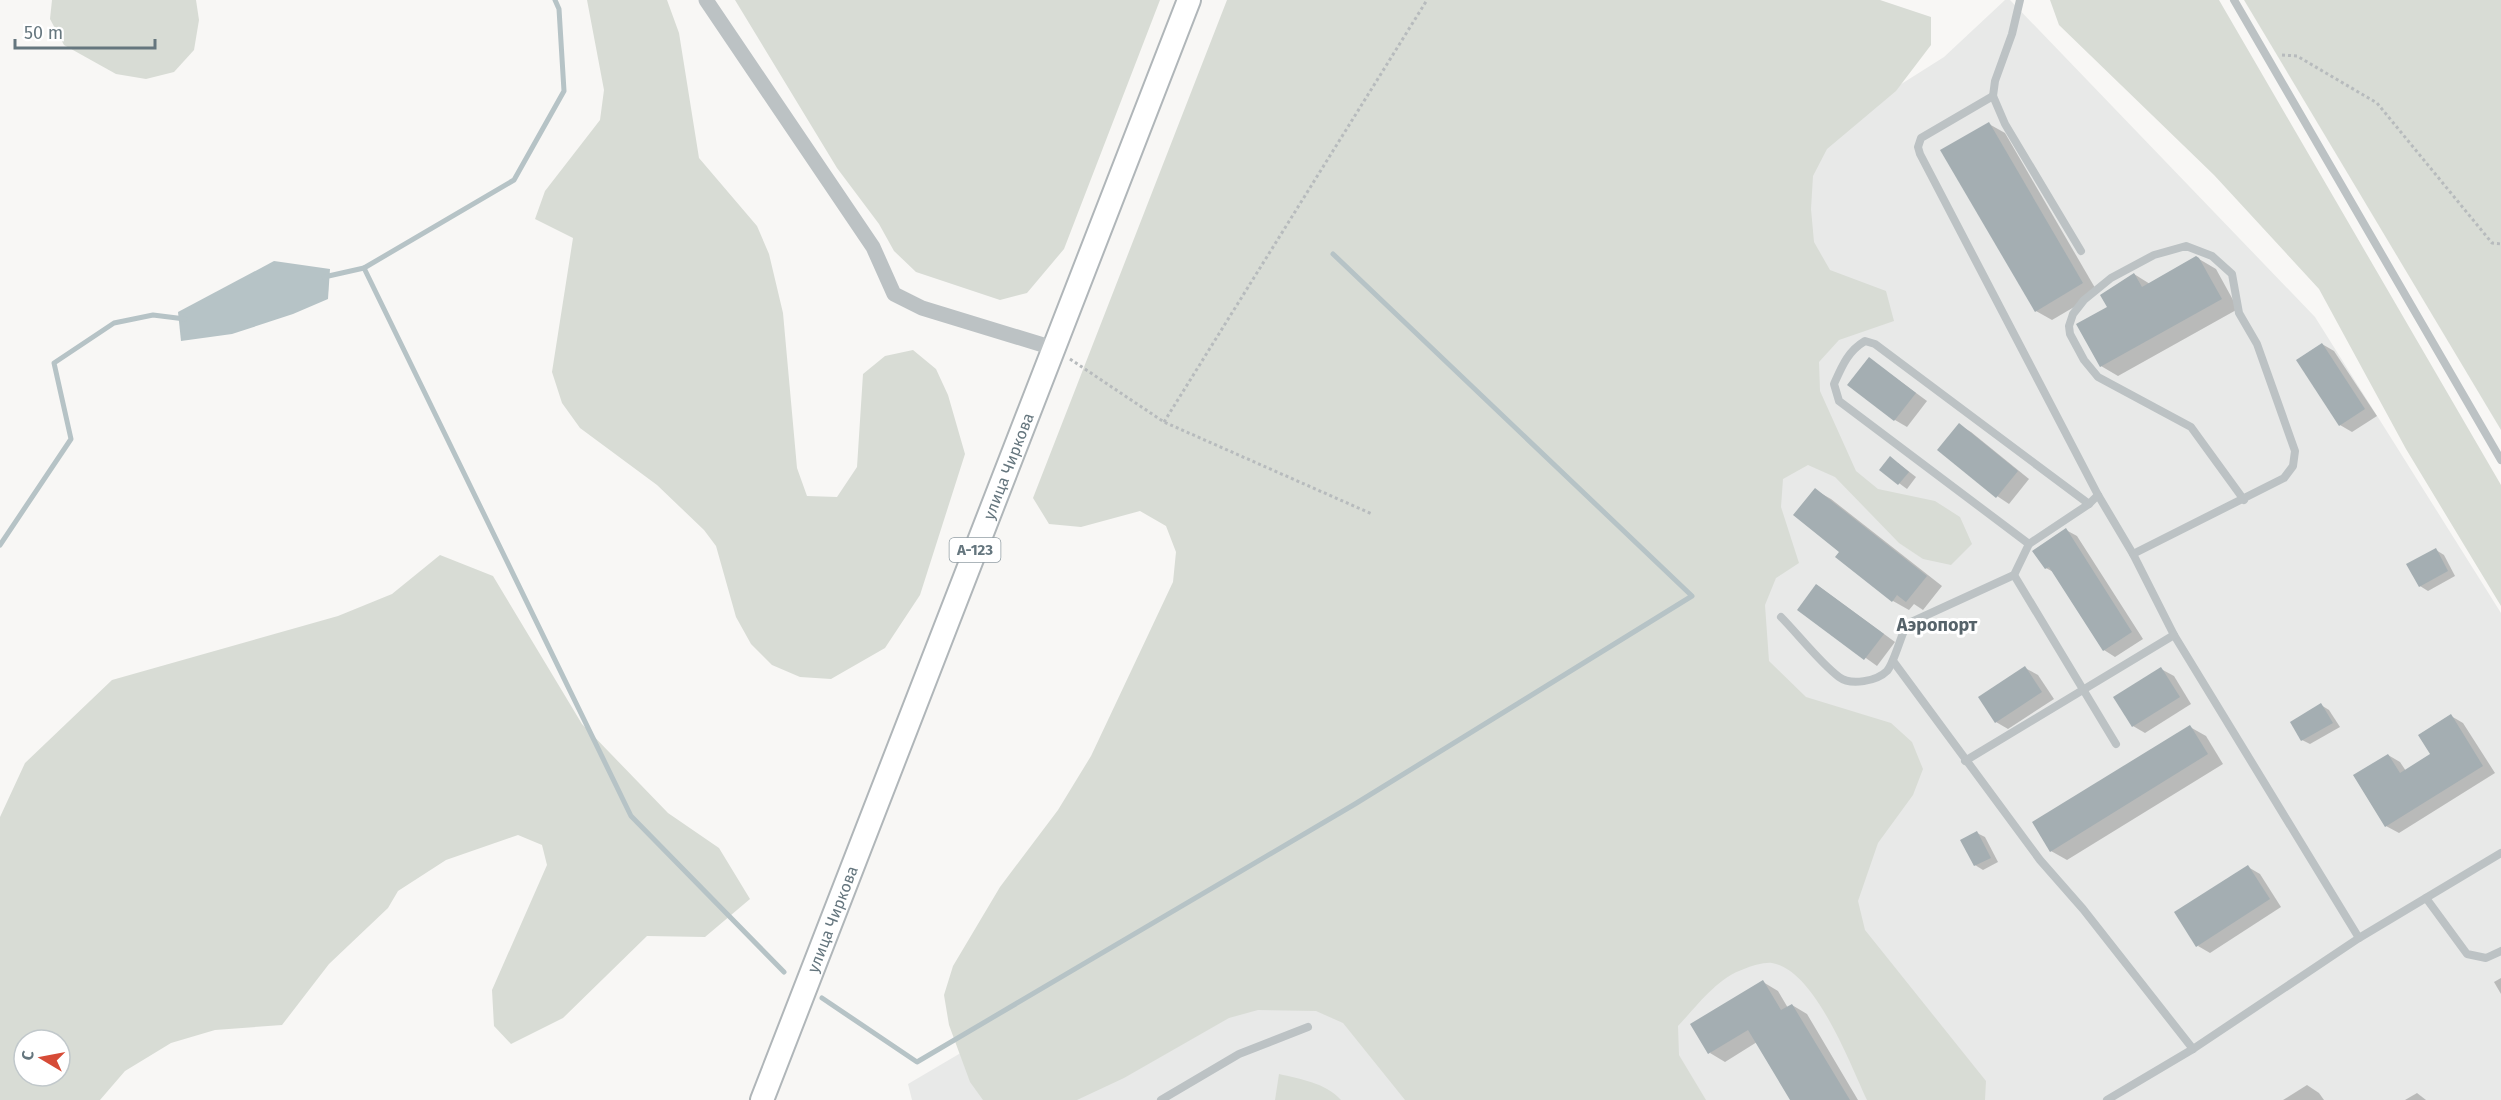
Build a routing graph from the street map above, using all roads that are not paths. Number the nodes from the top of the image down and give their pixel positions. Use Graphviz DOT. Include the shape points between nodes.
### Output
graph roads {
  1 [pos="706,0"];
  2 [pos="1189,0"];
  3 [pos="2020,0"];
  4 [pos="2234,0"];
  5 [pos="1994,96"];
  6 [pos="2081,251"];
  7 [pos="1053,348"];
  8 [pos="2501,460"];
  9 [pos="2098,495"];
  10 [pos="2244,500"];
  11 [pos="2089,504"];
  12 [pos="2029,544"];
  13 [pos="2133,554"];
  14 [pos="2014,575"];
  15 [pos="1780,616"];
  16 [pos="2174,635"];
  17 [pos="1893,661"];
  18 [pos="2084,691"];
  19 [pos="2116,744"];
  20 [pos="1965,761"];
  21 [pos="2501,853"];
  22 [pos="2426,898"];
  23 [pos="2359,938"];
  24 [pos="2501,951"];
  25 [pos="1308,1028"];
  26 [pos="2193,1048"];
  27 [pos="762,1100"];
  28 [pos="1161,1100"];
  29 [pos="2107,1100"];
  1 -- 7 [label="street" via="873,247 894,294 922,308"];
  2 -- 7 [label="main road, улица Чиркова / А-123"];
  3 -- 5 [label="lane"];
  4 -- 8 [label="lane"];
  5 -- 6 [label="lane" via="2005,124"];
  5 -- 9 [label="lane" via="1921,138 1918,147"];
  7 -- 27 [label="main road, улица Чиркова / А-123"];
  9 -- 11 [label="lane"];
  9 -- 13 [label="lane"];
  10 -- 10 [label="lane" via="2284,478 2295,452 2257,344 2239,313 2232,274 2212,256 2186,246 2154,255 2111,278 2084,300 2073,314 2070,334 2098,377 2191,427"];
  10 -- 13 [label="lane"];
  11 -- 12 [label="lane"];
  11 -- 12 [label="lane" via="1875,344 1865,341 1854,347 1834,384 1839,401"];
  12 -- 14 [label="lane"];
  13 -- 16 [label="lane"];
  14 -- 17 [label="lane" via="1907,624"];
  14 -- 18 [label="lane"];
  15 -- 17 [label="lane" via="1840,678 1869,680 1886,672"];
  16 -- 18 [label="lane"];
  16 -- 23 [label="lane"];
  17 -- 20 [label="lane"];
  18 -- 19 [label="lane"];
  18 -- 20 [label="lane"];
  20 -- 26 [label="lane"];
  21 -- 22 [label="lane"];
  22 -- 23 [label="lane"];
  22 -- 24 [label="lane" via="2467,954 2486,958"];
  23 -- 26 [label="lane"];
  25 -- 28 [label="lane" via="1239,1054"];
  26 -- 29 [label="lane"];
}
